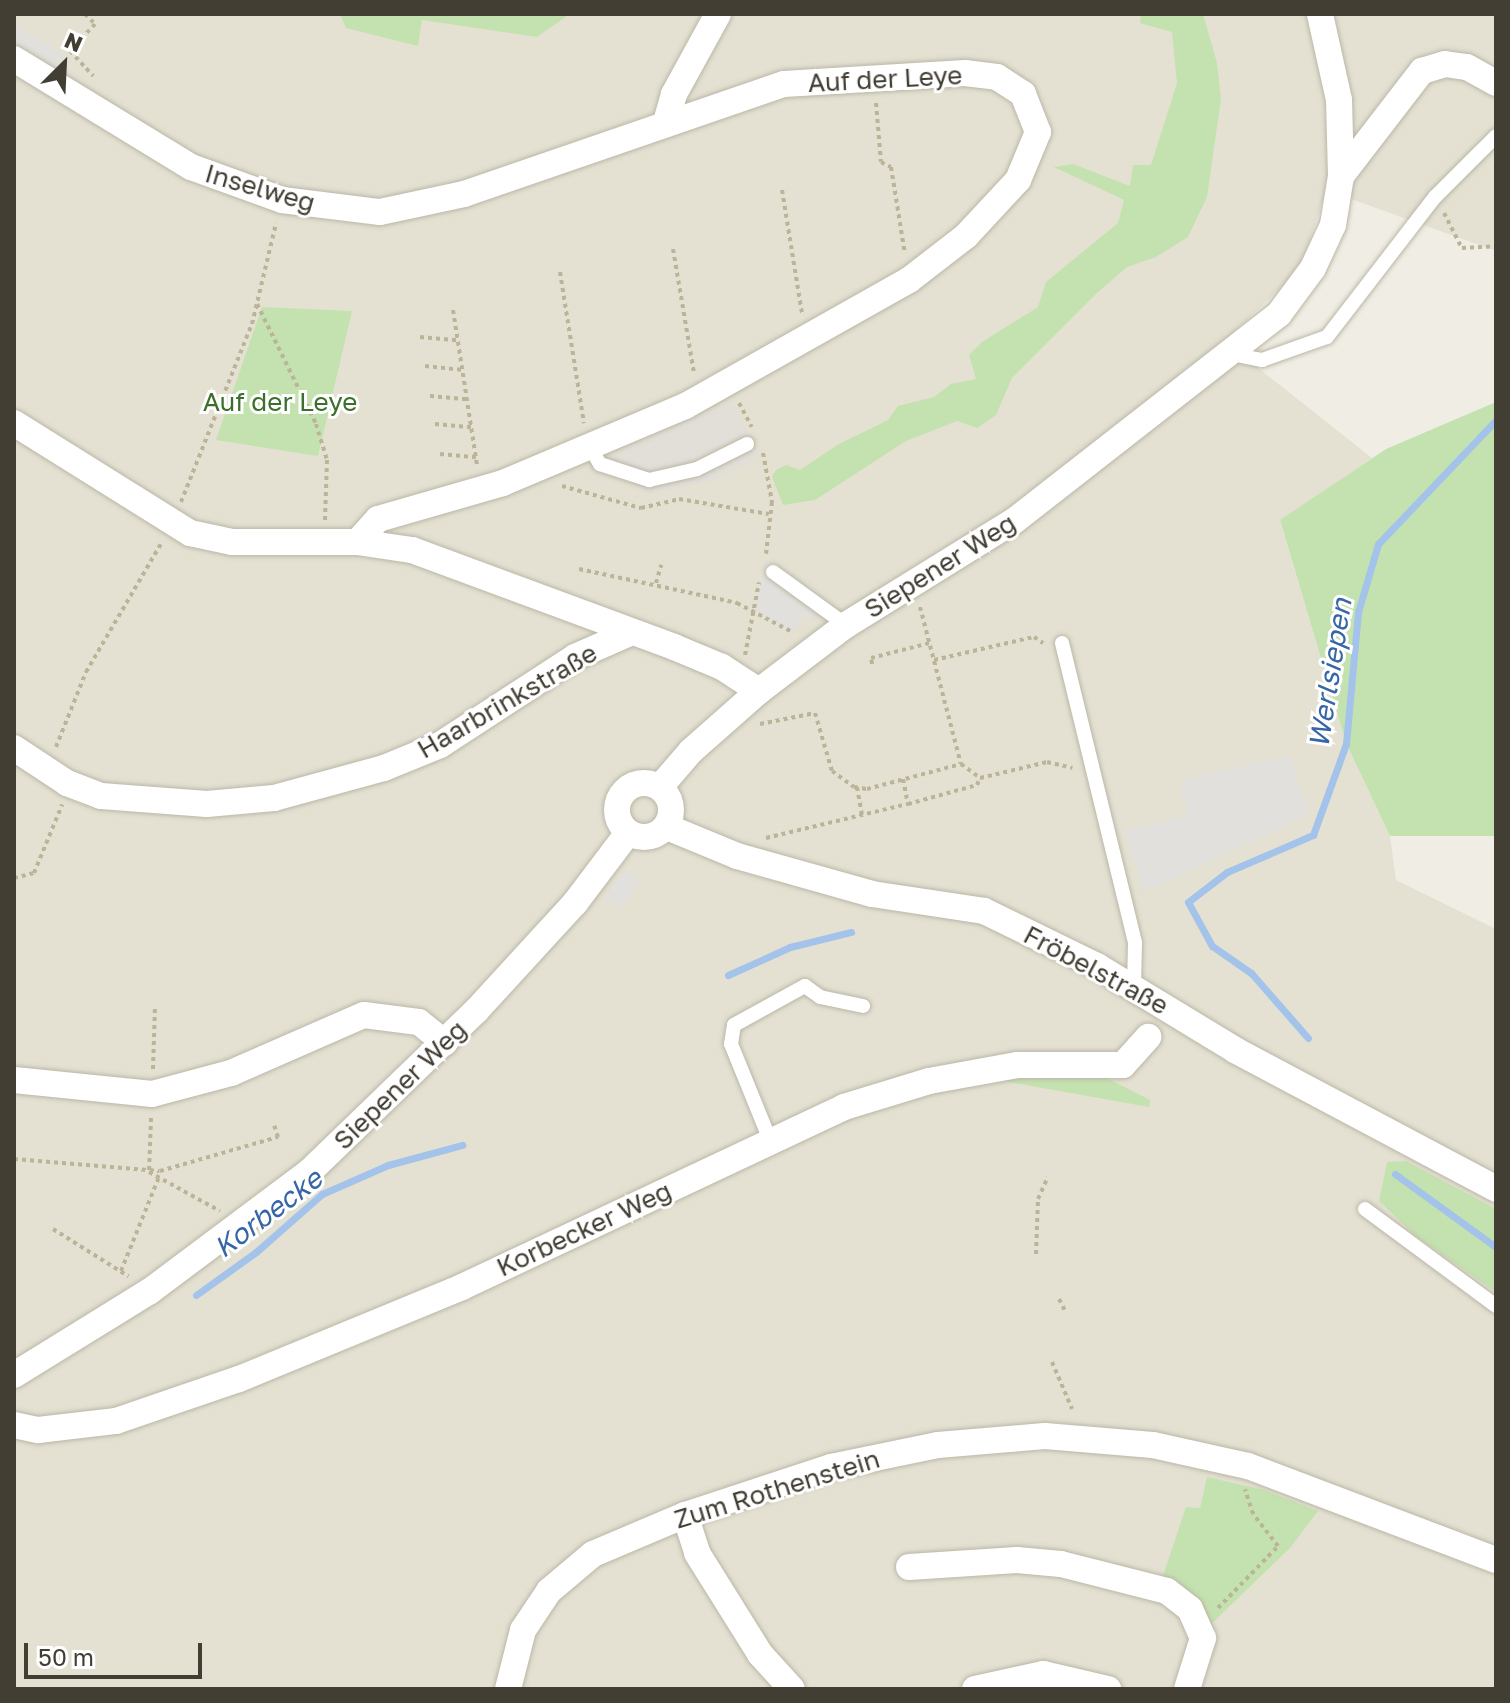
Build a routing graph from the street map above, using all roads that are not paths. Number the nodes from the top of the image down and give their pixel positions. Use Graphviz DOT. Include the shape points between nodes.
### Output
graph roads {
  1 [pos="718,14"];
  2 [pos="1320,14"];
  3 [pos="14,59"];
  4 [pos="1496,83"];
  5 [pos="711,107"];
  6 [pos="666,122"];
  7 [pos="1496,136"];
  8 [pos="1341,176"];
  9 [pos="1231,354"];
  10 [pos="14,423"];
  11 [pos="747,444"];
  12 [pos="589,448"];
  13 [pos="357,542"];
  14 [pos="766,569"];
  15 [pos="846,625"];
  16 [pos="632,632"];
  17 [pos="1062,643"];
  18 [pos="749,684"];
  19 [pos="14,748"];
  20 [pos="660,787"];
  21 [pos="667,827"];
  22 [pos="628,833"];
  23 [pos="1134,987"];
  24 [pos="863,1006"];
  25 [pos="1148,1037"];
  26 [pos="445,1043"];
  27 [pos="14,1080"];
  28 [pos="770,1140"];
  29 [pos="1496,1189"];
  30 [pos="1365,1209"];
  31 [pos="1496,1306"];
  32 [pos="14,1375"];
  33 [pos="14,1425"];
  34 [pos="685,1515"];
  35 [pos="1496,1560"];
  36 [pos="909,1567"];
  37 [pos="508,1689"];
  38 [pos="792,1689"];
  39 [pos="975,1689"];
  40 [pos="1108,1689"];
  41 [pos="1187,1689"];
  1 -- 6 [label="street" via="674,94"];
  2 -- 8 [label="street, Siepener Weg" via="1339,100"];
  3 -- 6 [label="street, Inselweg" via="168,157 282,200 380,212 414,208"];
  4 -- 8 [label="street, Siepener Weg" via="1467,67 1445,64 1422,71"];
  5 -- 6 [label="street, Inselweg"];
  5 -- 12 [label="street, Auf der Leye" via="784,84 965,73 997,77 1023,94 1038,132 1018,180 909,280 704,397"];
  7 -- 9 [label="lane" via="1435,197 1327,337 1262,360"];
  8 -- 9 [label="street, Siepener Weg" via="1333,225 1313,268 1279,314"];
  9 -- 15 [label="street, Siepener Weg" via="1014,521"];
  10 -- 13 [label="street" via="173,524 232,542"];
  11 -- 12 [label="lane" via="697,469 649,480 600,464"];
  12 -- 13 [label="street, Auf der Leye" via="481,490 378,519"];
  13 -- 16 [label="street" via="412,550"];
  14 -- 15 [label="lane"];
  15 -- 18 [label="street, Siepener Weg"];
  16 -- 18 [label="street"];
  16 -- 19 [label="street, Haarbrinkstraße" via="575,657 440,745 274,798 207,804 101,796 60,778"];
  17 -- 23 [label="lane" via="1135,943"];
  18 -- 20 [label="street, Siepener Weg" via="730,713"];
  20 -- 21 [label="street" via="672,806"];
  20 -- 22 [label="street" via="637,784 619,798 616,811"];
  21 -- 22 [label="street" via="649,838"];
  21 -- 23 [label="street, Fröbelstraße" via="737,856 872,894 984,911"];
  22 -- 26 [label="street, Siepener Weg" via="575,903"];
  23 -- 29 [label="street, Fröbelstraße" via="1235,1050"];
  24 -- 28 [label="lane" via="820,997 805,986 734,1025 731,1044"];
  25 -- 28 [label="street, Korbecker Weg" via="1123,1065 1017,1065 929,1081 844,1107"];
  26 -- 27 [label="street" via="419,1022 364,1015 231,1073 152,1094"];
  26 -- 32 [label="street, Siepener Weg" via="308,1173 150,1291"];
  28 -- 33 [label="street, Korbecker Weg" via="462,1287 239,1379 116,1421 38,1430"];
  30 -- 31 [label="lane"];
  34 -- 35 [label="street, Zum Rothenstein" via="831,1467 938,1445 1045,1436 1153,1445 1248,1466"];
  34 -- 37 [label="street, Zum Rothenstein" via="593,1554 549,1591 523,1630"];
  34 -- 38 [label="street" via="705,1565 760,1654"];
  36 -- 41 [label="street" via="1017,1560 1104,1571 1167,1591 1190,1609 1203,1638"];
  39 -- 40 [label="street" via="1043,1674"];
}
